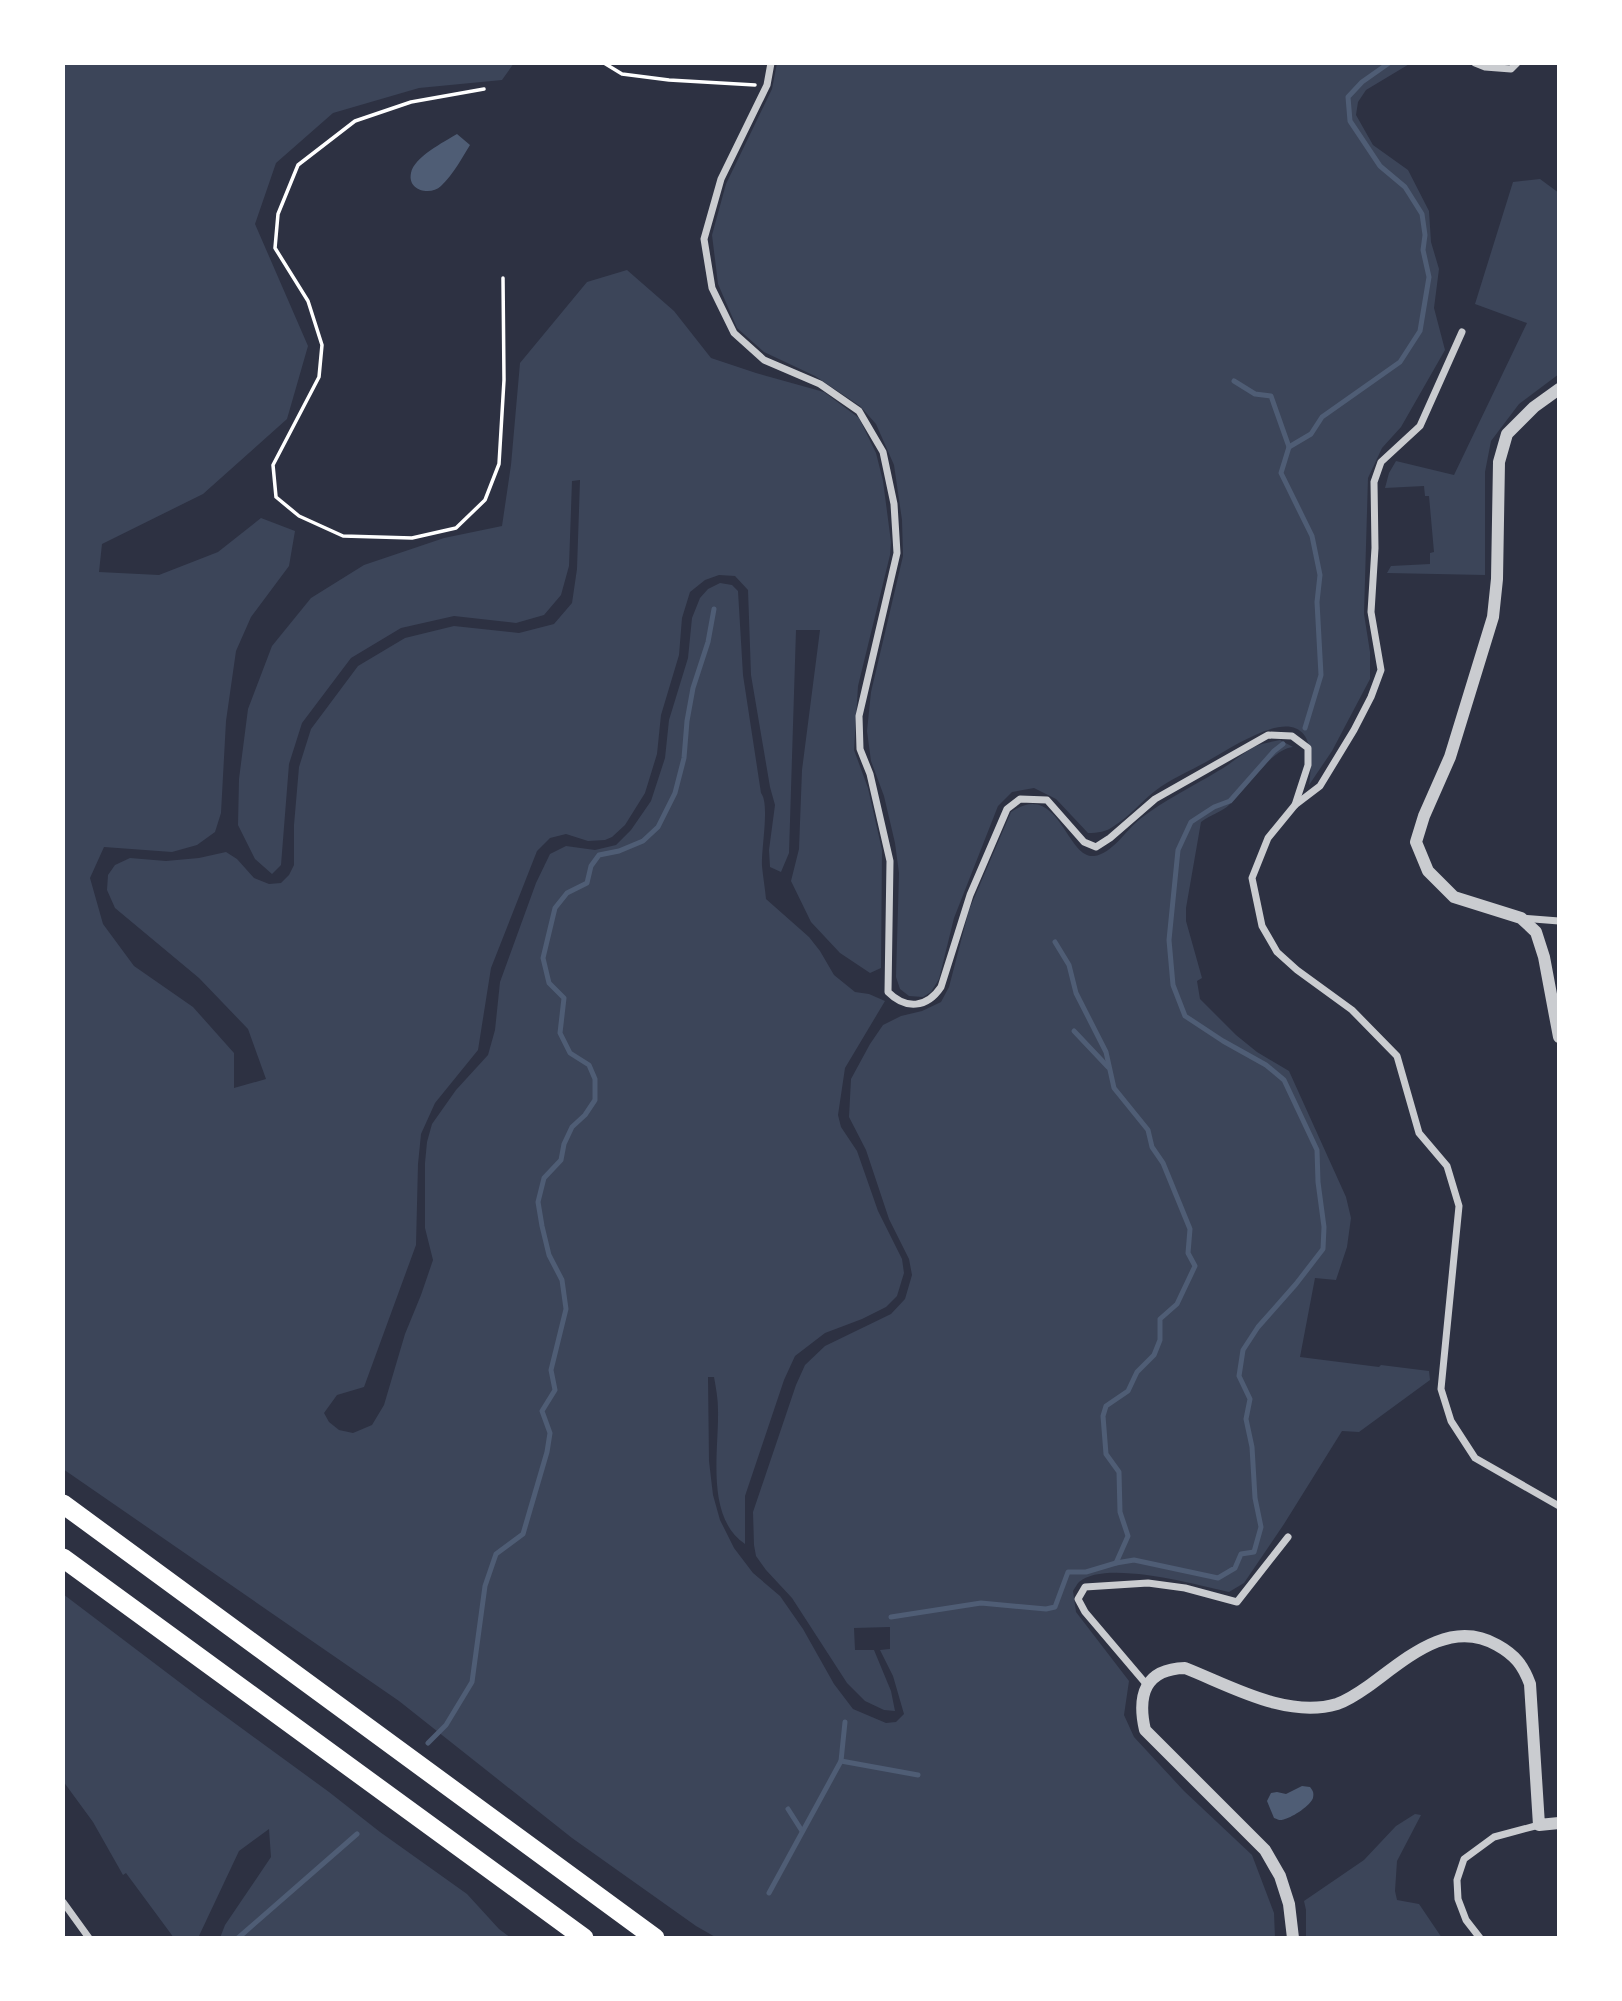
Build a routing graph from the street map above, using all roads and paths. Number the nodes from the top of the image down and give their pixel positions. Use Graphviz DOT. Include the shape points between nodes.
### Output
graph roads {
  1 [pos="604,63"];
  2 [pos="771,63"];
  3 [pos="1475,63"];
  4 [pos="1517,63"];
  5 [pos="767,85"];
  6 [pos="484,89"];
  7 [pos="503,278"];
  8 [pos="1462,332"];
  9 [pos="1559,389"];
  10 [pos="1295,805"];
  11 [pos="1521,918"];
  12 [pos="1559,921"];
  13 [pos="1559,1037"];
  14 [pos="63,1504"];
  15 [pos="1559,1506"];
  16 [pos="1288,1537"];
  17 [pos="63,1558"];
  18 [pos="1147,1685"];
  19 [pos="1559,1823"];
  20 [pos="1539,1825"];
  21 [pos="63,1902"];
  22 [pos="621,1914"];
  23 [pos="89,1938"];
  24 [pos="584,1938"];
  25 [pos="655,1938"];
  26 [pos="670,1938"];
  27 [pos="1293,1938"];
  28 [pos="1480,1938"];
  1 -- 5 [label="path" via="622,74"];
  2 -- 5 [label="street"];
  3 -- 4 [label="street" via="1511,69"];
  5 -- 10 [label="street" via="721,179 704,239 712,288 734,333 764,360 820,384 859,411 883,452 894,504 897,553 859,716 860,749 890,861 888,992 897,1000 919,1005 941,987 970,895 1007,809 1020,799 1047,800 1084,842 1096,847 1155,799 1268,735 1292,736 1308,748 1308,765"];
  6 -- 7 [label="path" via="411,102 355,121 298,165 278,214 275,248 308,301 322,345 318,377 273,465 276,497 299,516 343,536 412,538 456,528 485,500 499,464"];
  8 -- 10 [label="street" via="1420,426 1381,462 1374,482 1371,612 1381,670 1354,730 1320,786"];
  9 -- 11 [label="street" via="1507,435 1499,462 1493,617 1450,757 1416,842 1428,871 1454,897"];
  10 -- 15 [label="street" via="1268,838 1252,878 1262,926 1277,952 1352,1010 1397,1056 1419,1133 1447,1166 1459,1206 1441,1389 1451,1421 1475,1458"];
  11 -- 12 [label="street"];
  11 -- 13 [label="street" via="1536,932 1544,957"];
  14 -- 22 [label="highway"];
  16 -- 18 [label="street" via="1237,1602 1148,1583 1085,1587 1078,1599 1085,1612"];
  17 -- 24 [label="highway"];
  18 -- 20 [label="street" via="1156,1675 1185,1668 1274,1704 1317,1707 1356,1695 1416,1651 1443,1638 1488,1639 1523,1666 1530,1684"];
  18 -- 27 [label="street" via="1141,1700 1144,1730 1265,1850 1289,1904"];
  19 -- 20 [label="street"];
  20 -- 28 [label="street" via="1494,1837 1464,1859 1457,1880 1458,1899"];
  21 -- 23 [label="street"];
  22 -- 25 [label="highway"];
  22 -- 26 [label="highway"];
}
